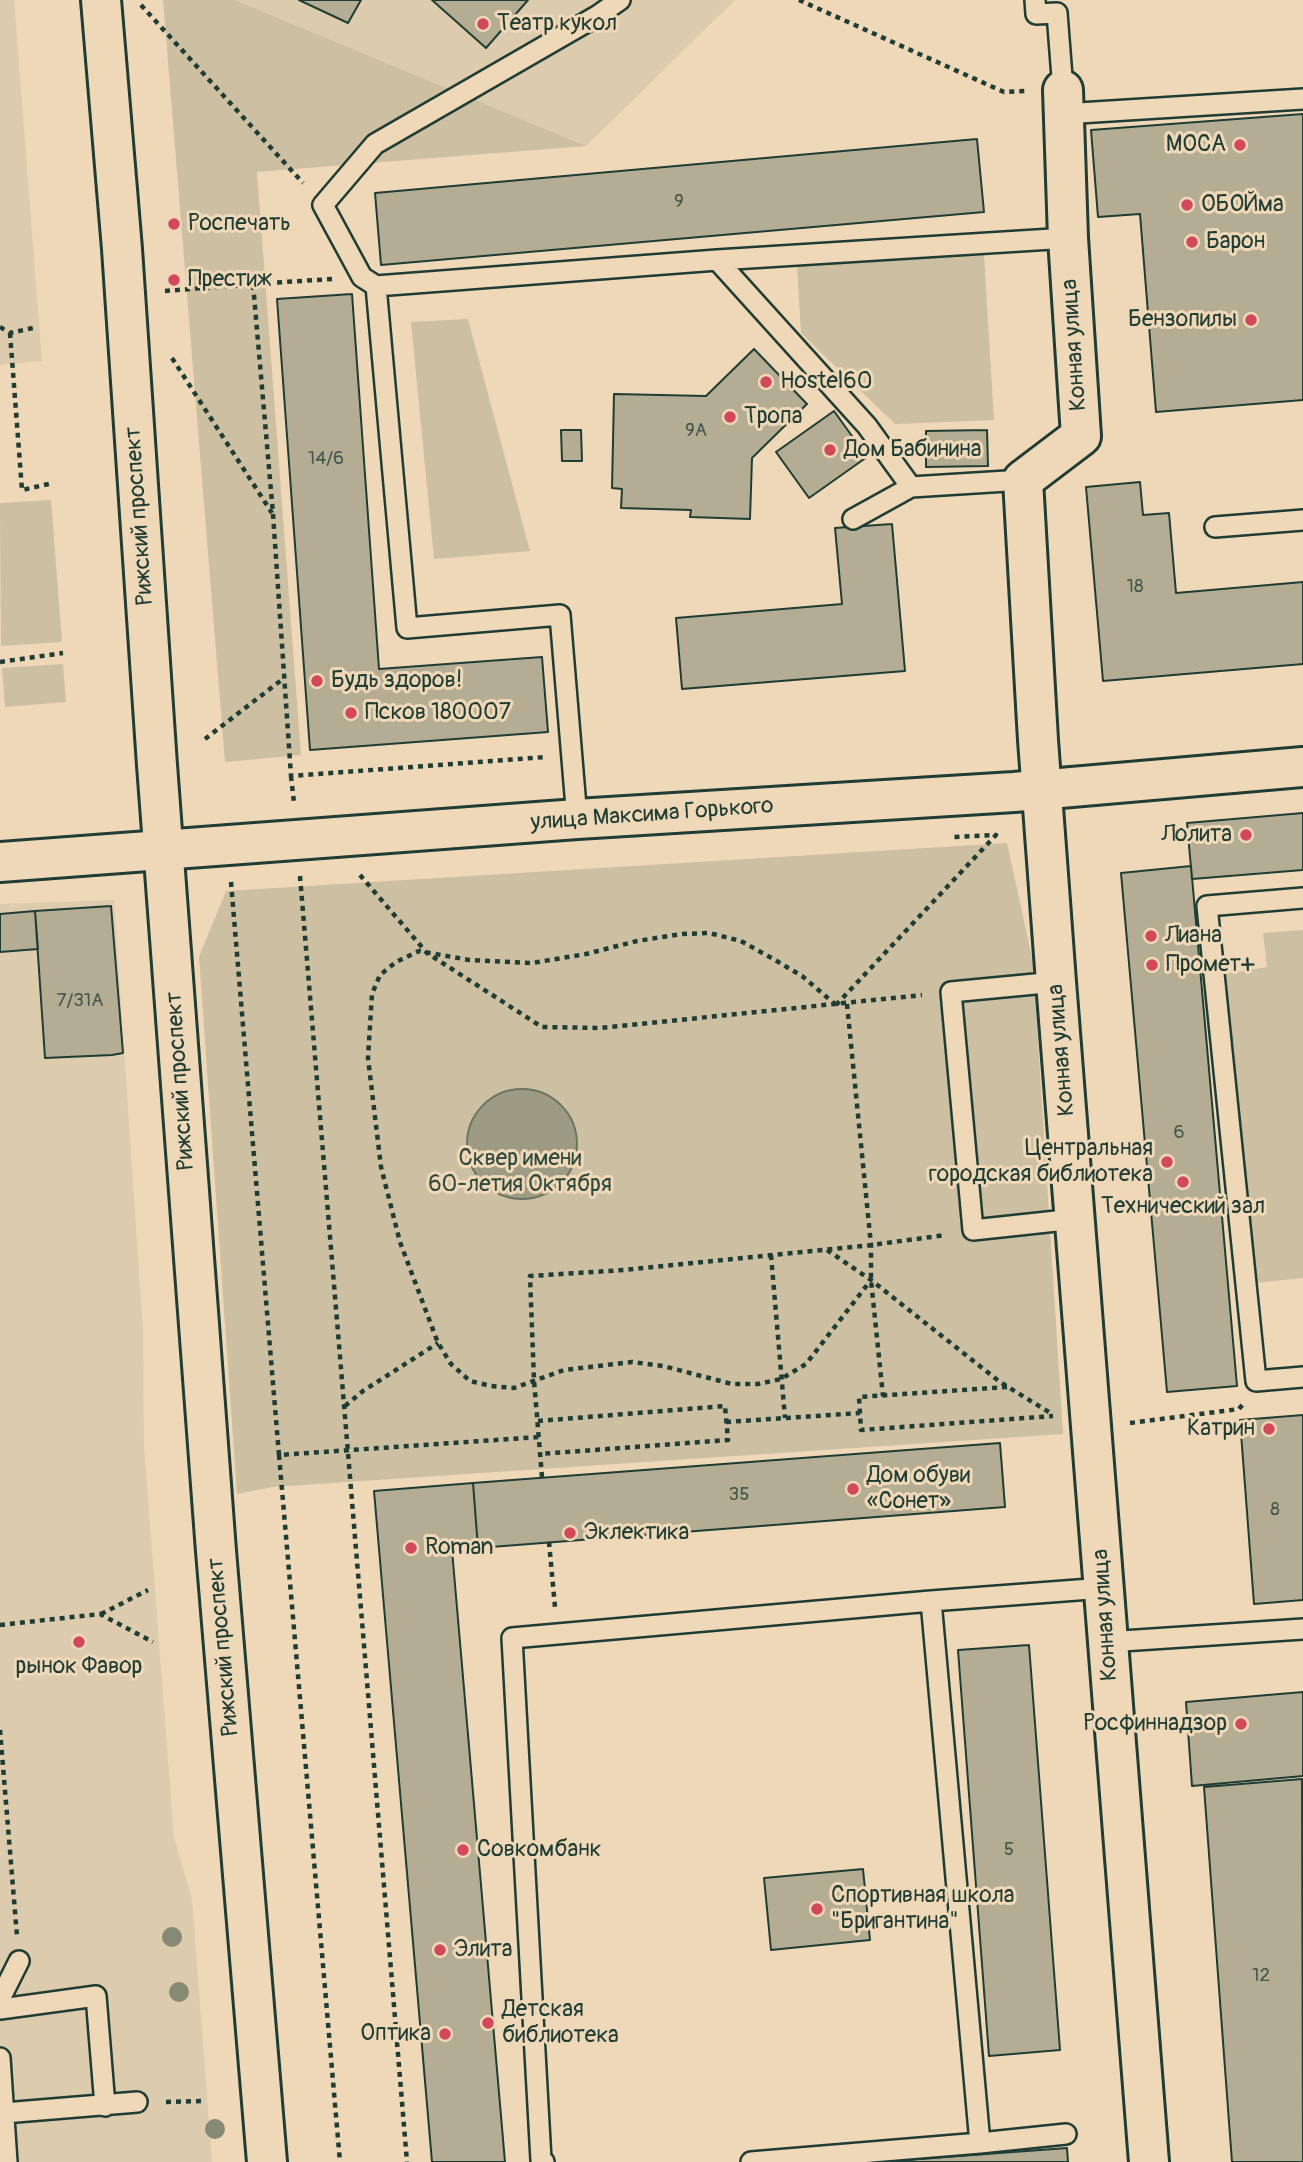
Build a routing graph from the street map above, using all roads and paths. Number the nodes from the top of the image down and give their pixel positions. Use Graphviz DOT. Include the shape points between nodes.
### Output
graph roads {
  1 [pos="102,0"];
  2 [pos="620,0"];
  3 [pos="799,0"];
  4 [pos="1035,0"];
  5 [pos="141,5"];
  6 [pos="1303,99"];
  7 [pos="1063,102"];
  8 [pos="323,205"];
  9 [pos="1068,238"];
  10 [pos="717,260"];
  11 [pos="369,281"];
  12 [pos="253,284"];
  13 [pos="166,291"];
  14 [pos="0,327"];
  15 [pos="37,327"];
  16 [pos="10,332"];
  17 [pos="172,358"];
  18 [pos="1023,480"];
  19 [pos="53,484"];
  20 [pos="911,487"];
  21 [pos="273,514"];
  22 [pos="853,519"];
  23 [pos="1303,520"];
  24 [pos="1215,527"];
  25 [pos="63,653"];
  26 [pos="0,662"];
  27 [pos="284,678"];
  28 [pos="205,740"];
  29 [pos="571,755"];
  30 [pos="1303,767"];
  31 [pos="291,776"];
  32 [pos="1042,789"];
  33 [pos="294,804"];
  34 [pos="577,819"];
  35 [pos="940,838"];
  36 [pos="164,851"];
  37 [pos="0,862"];
  38 [pos="370,869"];
  39 [pos="311,874"];
  40 [pos="231,882"];
  41 [pos="1303,898"];
  42 [pos="428,953"];
  43 [pos="1056,982"];
  44 [pos="917,996"];
  45 [pos="847,1004"];
  46 [pos="836,1005"];
  47 [pos="1075,1219"];
  48 [pos="973,1230"];
  49 [pos="871,1245"];
  50 [pos="827,1250"];
  51 [pos="771,1255"];
  52 [pos="872,1280"];
  53 [pos="438,1343"];
  54 [pos="1303,1377"];
  55 [pos="782,1379"];
  56 [pos="534,1380"];
  57 [pos="1256,1381"];
  58 [pos="1007,1387"];
  59 [pos="883,1396"];
  60 [pos="344,1407"];
  61 [pos="860,1413"];
  62 [pos="1054,1416"];
  63 [pos="785,1418"];
  64 [pos="538,1420"];
  65 [pos="726,1422"];
  66 [pos="539,1437"];
  67 [pos="1093,1440"];
  68 [pos="348,1451"];
  69 [pos="540,1454"];
  70 [pos="279,1455"];
  71 [pos="542,1477"];
  72 [pos="549,1542"];
  73 [pos="1104,1588"];
  74 [pos="148,1590"];
  75 [pos="931,1601"];
  76 [pos="100,1614"];
  77 [pos="0,1625"];
  78 [pos="1303,1629"];
  79 [pos="557,1632"];
  80 [pos="153,1642"];
  81 [pos="1107,1642"];
  82 [pos="0,1730"];
  83 [pos="0,1811"];
  84 [pos="7,1811"];
  85 [pos="19,1961"];
  86 [pos="0,1999"];
  87 [pos="0,2009"];
  88 [pos="0,2058"];
  89 [pos="205,2101"];
  90 [pos="137,2102"];
  91 [pos="105,2106"];
  92 [pos="4,2113"];
  93 [pos="1066,2134"];
  94 [pos="3,2137"];
  95 [pos="980,2143"];
  96 [pos="7,2162"];
  97 [pos="267,2162"];
  98 [pos="340,2162"];
  99 [pos="407,2162"];
  100 [pos="544,2162"];
  101 [pos="751,2162"];
  102 [pos="1149,2162"];
  1 -- 36 [label="main road, Рижский проспект"];
  2 -- 8 [label="lane" via="375,144"];
  3 -- 7 [label="path" via="1004,92"];
  4 -- 7 [label="lane" via="1036,14 1057,13"];
  5 -- 8 [label="path"];
  6 -- 7 [label="lane"];
  7 -- 9 [label="main road, Конная улица"];
  8 -- 11 [label="lane"];
  9 -- 10 [label="lane"];
  9 -- 18 [label="main road, Конная улица" via="1082,436"];
  10 -- 11 [label="lane"];
  10 -- 20 [label="lane" via="867,426"];
  11 -- 12 [label="path"];
  11 -- 29 [label="lane" via="407,628 560,614"];
  12 -- 13 [label="path"];
  12 -- 21 [label="path"];
  14 -- 16 [label="path"];
  15 -- 16 [label="path"];
  16 -- 19 [label="path" via="22,490"];
  17 -- 21 [label="path"];
  18 -- 20 [label="lane"];
  18 -- 32 [label="main road, Конная улица"];
  20 -- 22 [label="lane"];
  21 -- 27 [label="path"];
  23 -- 24 [label="lane"];
  25 -- 26 [label="path"];
  27 -- 28 [label="path"];
  27 -- 31 [label="path"];
  29 -- 31 [label="path"];
  29 -- 34 [label="lane"];
  30 -- 32 [label="main road, улица Максима Горького"];
  31 -- 33 [label="path"];
  32 -- 34 [label="main road, улица Максима Горького"];
  32 -- 43 [label="main road, Конная улица"];
  34 -- 36 [label="main road, улица Максима Горького"];
  35 -- 46 [label="path" via="996,835"];
  36 -- 37 [label="main road, улица Максима Горького"];
  36 -- 97 [label="main road, Рижский проспект"];
  38 -- 42 [label="path" via="356,870"];
  39 -- 60 [label="path" via="300,875"];
  40 -- 70 [label="path"];
  41 -- 57 [label="lane" via="1207,906"];
  42 -- 46 [label="path" via="542,1027 601,1028"];
  42 -- 46 [label="path" via="469,961 532,963 637,941 709,933 741,941 775,960"];
  42 -- 53 [label="path" via="419,951 380,975 372,994 368,1058 381,1167 400,1242"];
  43 -- 47 [label="main road, Конная улица"];
  43 -- 48 [label="lane" via="951,992"];
  44 -- 45 [label="path"];
  45 -- 46 [label="path"];
  45 -- 49 [label="path"];
  47 -- 48 [label="lane"];
  47 -- 67 [label="main road, Конная улица"];
  48 -- 49 [label="path"];
  49 -- 50 [label="path"];
  49 -- 52 [label="path"];
  50 -- 51 [label="path"];
  50 -- 52 [label="path"];
  51 -- 55 [label="path"];
  51 -- 56 [label="path" via="530,1276"];
  52 -- 55 [label="path" via="806,1364"];
  52 -- 58 [label="path"];
  52 -- 59 [label="path"];
  53 -- 56 [label="path" via="451,1364 470,1381 514,1388"];
  53 -- 60 [label="path"];
  54 -- 57 [label="lane"];
  55 -- 56 [label="path" via="732,1384 632,1363 564,1370"];
  55 -- 63 [label="path"];
  56 -- 64 [label="path"];
  57 -- 67 [label="path" via="1239,1409 1134,1421"];
  58 -- 59 [label="path"];
  58 -- 62 [label="path"];
  59 -- 61 [label="path" via="859,1397"];
  60 -- 68 [label="path"];
  61 -- 62 [label="path" via="861,1430"];
  61 -- 63 [label="path"];
  62 -- 67 [label="path"];
  63 -- 65 [label="path"];
  64 -- 65 [label="path" via="725,1406"];
  64 -- 66 [label="path"];
  65 -- 69 [label="path" via="728,1440"];
  66 -- 68 [label="path"];
  66 -- 69 [label="path"];
  67 -- 73 [label="main road, Конная улица"];
  68 -- 70 [label="path"];
  68 -- 99 [label="path"];
  69 -- 71 [label="path"];
  70 -- 98 [label="path"];
  72 -- 79 [label="path"];
  73 -- 75 [label="lane"];
  73 -- 81 [label="main road, Конная улица"];
  74 -- 76 [label="path"];
  75 -- 79 [label="lane"];
  75 -- 95 [label="lane"];
  76 -- 77 [label="path"];
  76 -- 80 [label="path"];
  78 -- 81 [label="lane"];
  79 -- 100 [label="lane" via="512,1637"];
  81 -- 102 [label="main road, Конная улица"];
  82 -- 84 [label="path"];
  83 -- 84 [label="path"];
  84 -- 85 [label="path"];
  85 -- 86 [label="lane"];
  87 -- 91 [label="lane" via="96,1996"];
  88 -- 92 [label="lane"];
  89 -- 90 [label="path"];
  90 -- 91 [label="lane"];
  91 -- 92 [label="lane"];
  92 -- 94 [label="lane"];
  93 -- 95 [label="lane"];
  94 -- 96 [label="lane"];
  95 -- 101 [label="lane"];
}
